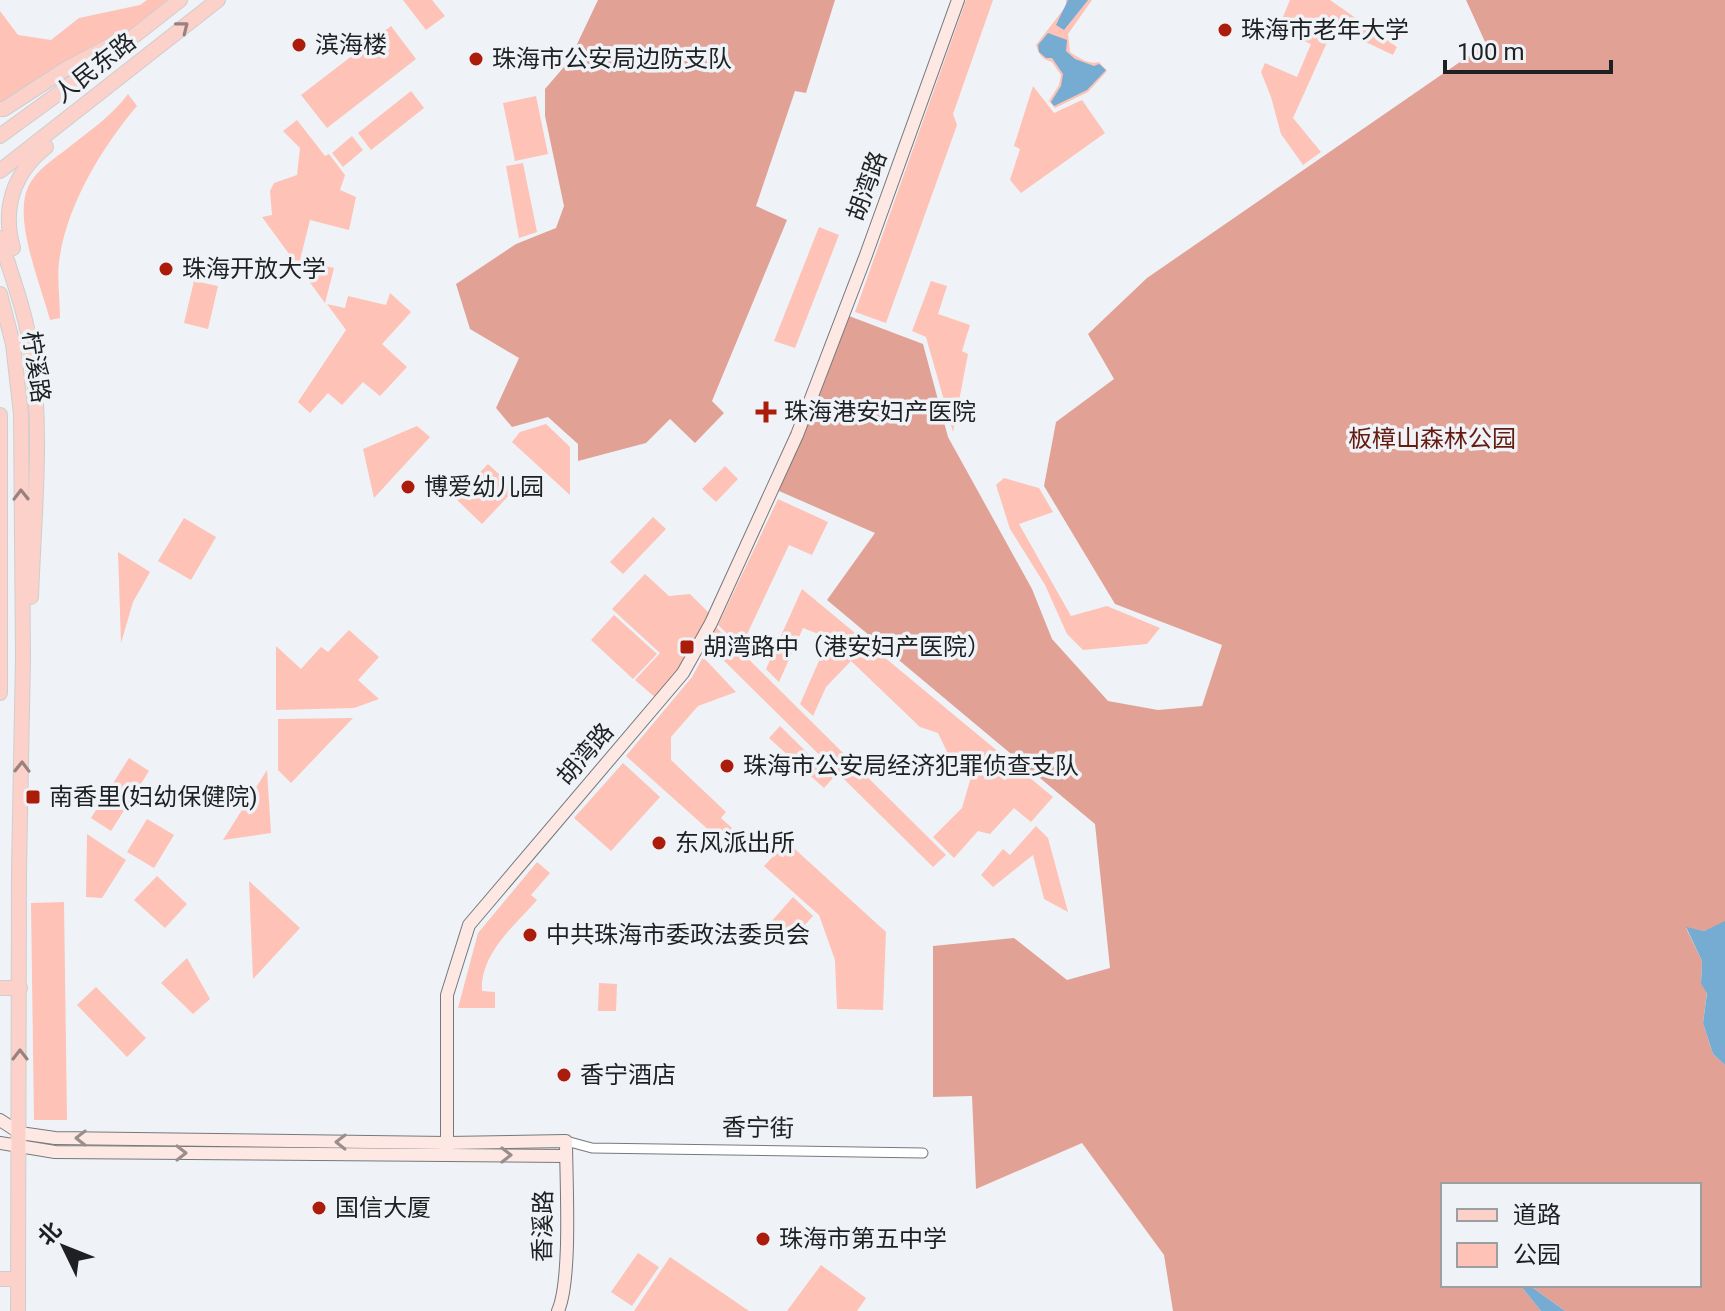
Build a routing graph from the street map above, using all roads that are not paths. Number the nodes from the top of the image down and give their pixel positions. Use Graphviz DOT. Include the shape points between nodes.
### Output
graph roads {
  1 [pos="180,0"];
  2 [pos="218,0"];
  3 [pos="958,0"];
  4 [pos="141,29"];
  5 [pos="92,69"];
  6 [pos="104,89"];
  7 [pos="0,109"];
  8 [pos="0,136"];
  9 [pos="0,171"];
  10 [pos="1,244"];
  11 [pos="0,294"];
  12 [pos="25,319"];
  13 [pos="0,415"];
  14 [pos="23,657"];
  15 [pos="1,664"];
  16 [pos="0,693"];
  17 [pos="0,988"];
  18 [pos="20,988"];
  19 [pos="0,1120"];
  20 [pos="20,1140"];
  21 [pos="566,1141"];
  22 [pos="0,1143"];
  23 [pos="447,1148"];
  24 [pos="592,1148"];
  25 [pos="923,1153"];
  26 [pos="566,1156"];
  27 [pos="0,1279"];
  28 [pos="18,1279"];
  29 [pos="18,1311"];
  30 [pos="558,1311"];
  1 -- 4 [label="main road, 人民东路"];
  6 -- 2 [label="main road, 人民东路, one-way"];
  3 -- 23 [label="street, 胡湾路" via="797,435 711,623 683,673 469,925 447,995"];
  4 -- 5 [label="main road, 人民东路"];
  4 -- 7 [label="main road"];
  5 -- 6 [label="main road"];
  5 -- 8 [label="main road, 人民东路"];
  6 -- 9 [label="main road, 人民东路"];
  6 -- 12 [label="main road" via="81,119 34,156 10,195 7,226 22,281"];
  10 -- 12 [label="main road"];
  14 -- 11 [label="main road, 柠溪路, one-way" via="21,414 13,344"];
  12 -- 14 [label="main road" via="38,436 31,605"];
  13 -- 15 [label="main road, 柠溪路"];
  18 -- 14 [label="main road, 柠溪路, one-way"];
  15 -- 16 [label="main road, 柠溪路"];
  17 -- 18 [label="main road"];
  20 -- 18 [label="main road, 柠溪路, one-way"];
  19 -- 20 [label="street"];
  20 -- 22 [label="street"];
  20 -- 23 [label="street" via="55,1152"];
  20 -- 28 [label="main road, 柠溪路"];
  21 -- 23 [label="street, 香宁街"];
  21 -- 24 [label="street, 香宁街"];
  21 -- 26 [label="street, 香溪路"];
  23 -- 26 [label="street, 香宁街, one-way"];
  24 -- 25 [label="street, 香宁街"];
  24 -- 26 [label="street, 香宁街"];
  26 -- 30 [label="street, 香溪路" via="565,1259"];
  27 -- 28 [label="main road"];
  28 -- 29 [label="main road, 柠溪路"];
}
